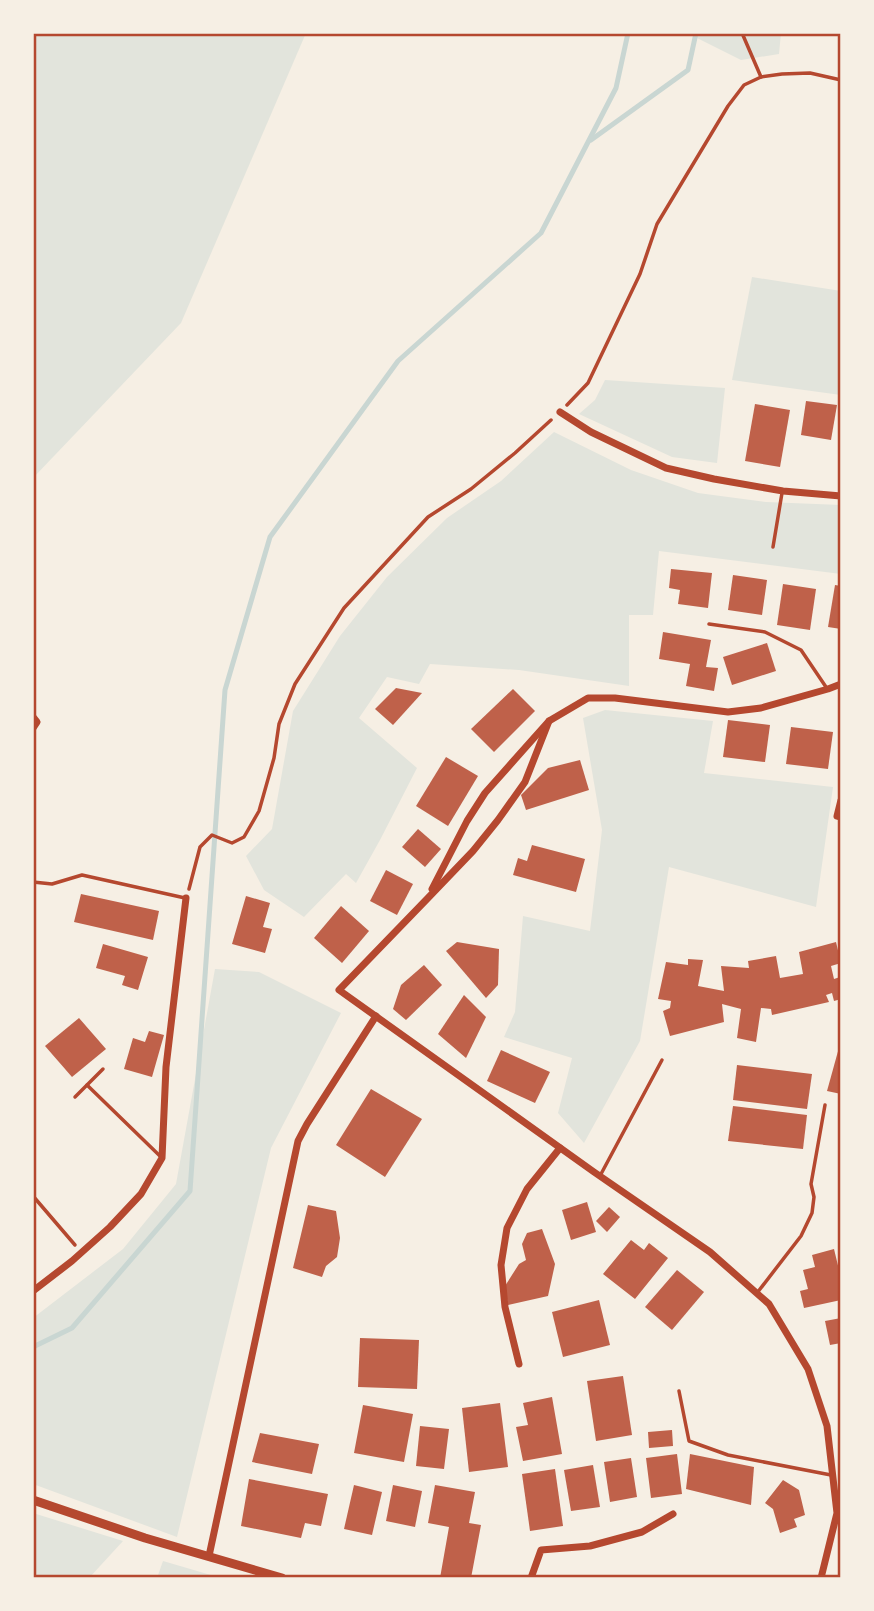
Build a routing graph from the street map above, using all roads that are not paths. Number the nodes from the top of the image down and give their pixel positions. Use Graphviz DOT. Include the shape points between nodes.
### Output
graph roads {
  1 [pos="560,412"];
  2 [pos="783,491"];
  3 [pos="841,496"];
  4 [pos="774,547"];
  5 [pos="709,624"];
  6 [pos="841,684"];
  7 [pos="828,689"];
  8 [pos="841,693"];
  9 [pos="33,718"];
  10 [pos="549,721"];
  11 [pos="33,728"];
  12 [pos="841,800"];
  13 [pos="841,817"];
  14 [pos="33,883"];
  15 [pos="186,898"];
  16 [pos="427,899"];
  17 [pos="376,1016"];
  18 [pos="662,1060"];
  19 [pos="103,1069"];
  20 [pos="87,1085"];
  21 [pos="75,1097"];
  22 [pos="825,1105"];
  23 [pos="559,1148"];
  24 [pos="162,1158"];
  25 [pos="600,1176"];
  26 [pos="33,1291"];
  27 [pos="757,1293"];
  28 [pos="519,1364"];
  29 [pos="680,1391"];
  30 [pos="841,1456"];
  31 [pos="831,1459"];
  32 [pos="833,1476"];
  33 [pos="33,1500"];
  34 [pos="673,1514"];
  35 [pos="209,1556"];
  36 [pos="282,1578"];
  37 [pos="531,1578"];
  38 [pos="821,1578"];
  1 -- 2 [label="street" via="666,468"];
  2 -- 3 [label="street"];
  2 -- 4 [label="lane"];
  5 -- 7 [label="lane" via="765,632 801,650"];
  6 -- 7 [label="street"];
  7 -- 8 [label="street"];
  7 -- 10 [label="street" via="728,712 588,698"];
  9 -- 11 [label="street" via="37,722"];
  10 -- 16 [label="street" via="485,793"];
  10 -- 16 [label="street" via="525,782 473,851"];
  12 -- 13 [label="street" via="837,817"];
  14 -- 15 [label="lane" via="52,884 82,875"];
  15 -- 24 [label="street" via="166,1067"];
  16 -- 17 [label="street" via="339,990"];
  17 -- 23 [label="street"];
  17 -- 35 [label="street" via="298,1141"];
  18 -- 25 [label="lane"];
  19 -- 20 [label="lane"];
  20 -- 21 [label="lane"];
  20 -- 24 [label="lane"];
  22 -- 27 [label="lane" via="811,1184 812,1213 801,1236"];
  23 -- 25 [label="street"];
  23 -- 28 [label="street" via="527,1189 507,1228 500,1265"];
  24 -- 26 [label="street" via="141,1195 110,1227"];
  25 -- 27 [label="street" via="710,1252"];
  27 -- 31 [label="street" via="769,1304 808,1369 827,1426"];
  29 -- 32 [label="lane" via="689,1441 728,1455"];
  30 -- 31 [label="street"];
  31 -- 32 [label="street"];
  32 -- 38 [label="street" via="837,1513"];
  33 -- 35 [label="street"];
  34 -- 37 [label="street" via="642,1532 590,1546 541,1550"];
  35 -- 36 [label="street"];
}
